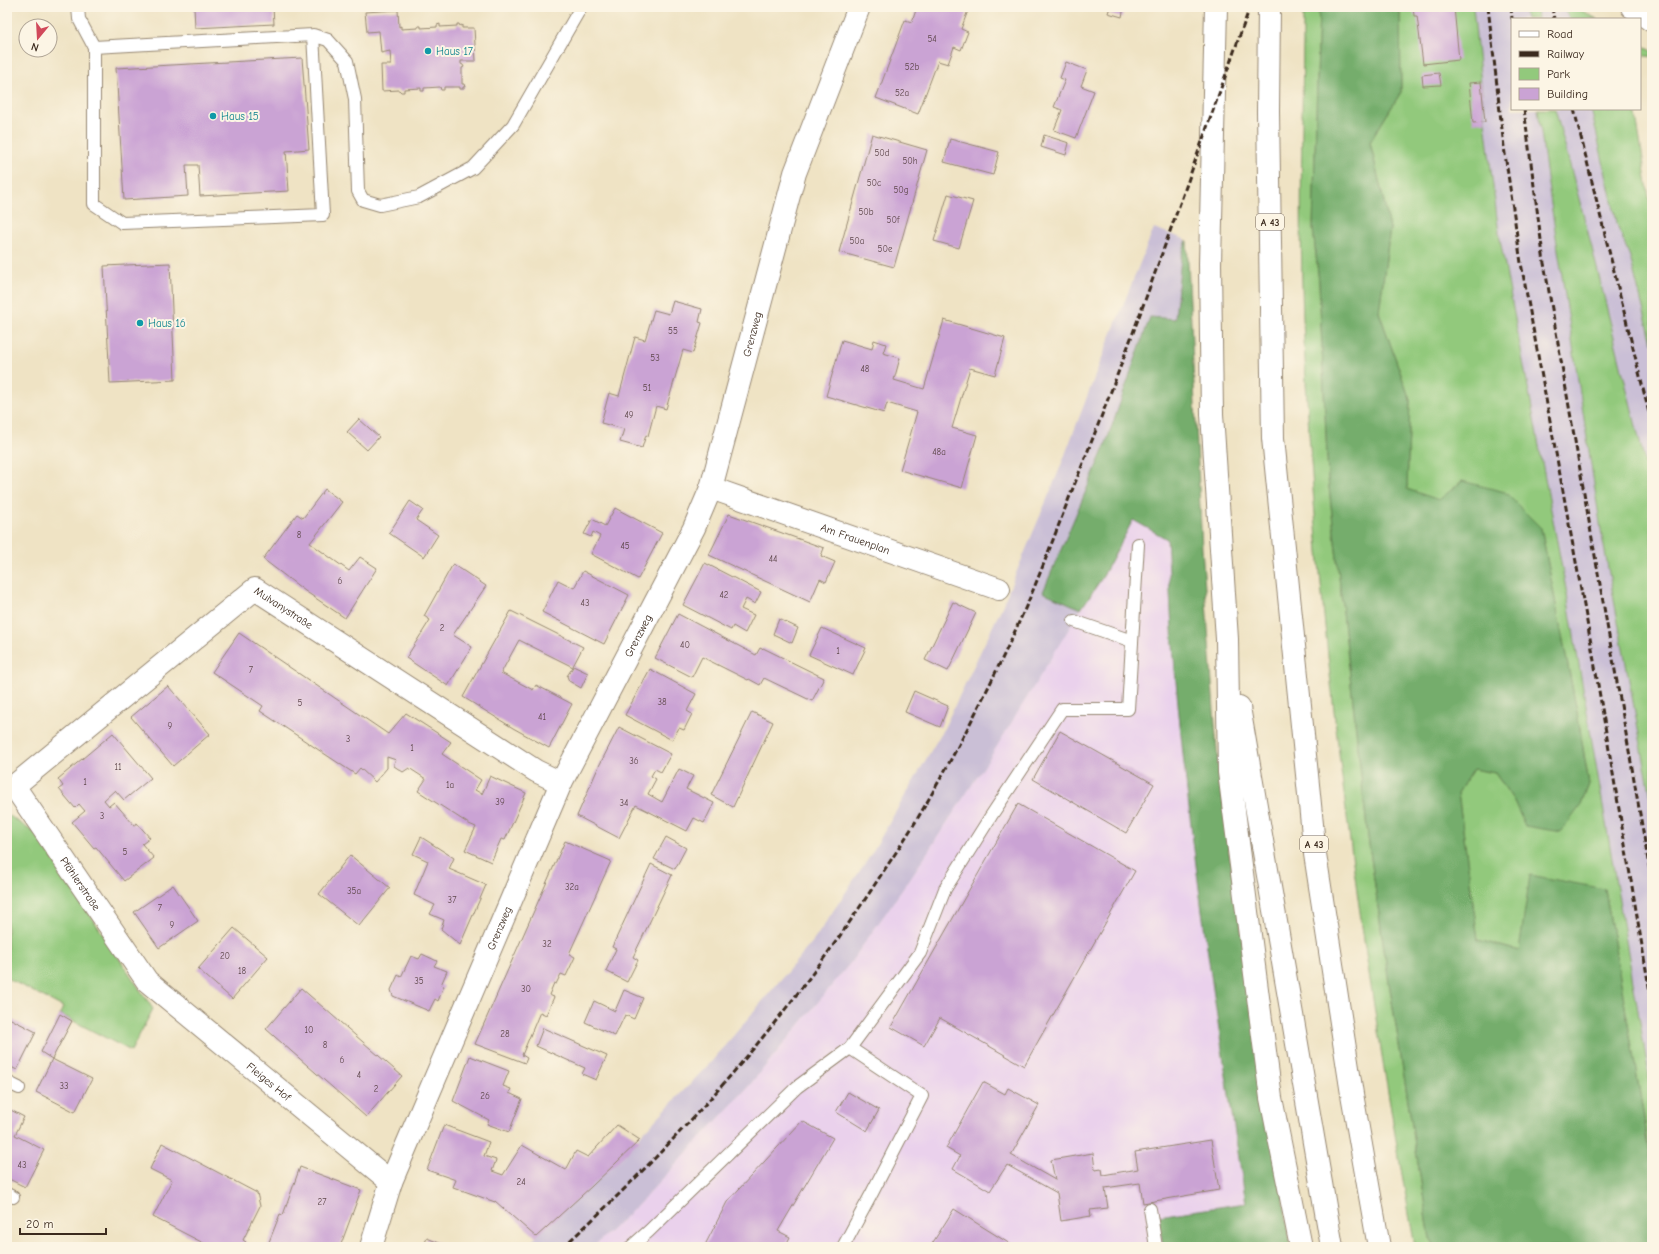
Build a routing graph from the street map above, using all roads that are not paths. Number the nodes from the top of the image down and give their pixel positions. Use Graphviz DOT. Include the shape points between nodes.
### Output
graph roads {
  1 [pos="78,7"];
  2 [pos="581,7"];
  3 [pos="858,7"];
  4 [pos="1216,7"];
  5 [pos="1270,7"];
  6 [pos="1632,7"];
  7 [pos="1652,21"];
  8 [pos="313,35"];
  9 [pos="94,46"];
  10 [pos="711,488"];
  11 [pos="1138,544"];
  12 [pos="1006,591"];
  13 [pos="1074,621"];
  14 [pos="1227,639"];
  15 [pos="1132,641"];
  16 [pos="561,783"];
  17 [pos="10,788"];
  18 [pos="147,981"];
  19 [pos="850,1048"];
  20 [pos="7,1082"];
  21 [pos="19,1088"];
  22 [pos="391,1182"];
  23 [pos="1150,1209"];
  24 [pos="371,1247"];
  25 [pos="631,1247"];
  26 [pos="843,1247"];
  27 [pos="1156,1247"];
  28 [pos="1301,1247"];
  29 [pos="1332,1247"];
  30 [pos="1379,1247"];
  1 -- 9 [label="lane" via="79,19"];
  2 -- 8 [label="lane" via="513,125 473,168 419,197 380,205 363,200 358,191 355,99 347,61 328,40"];
  3 -- 10 [label="main road, Grenzweg" via="795,173"];
  4 -- 14 [label="main road" via="1210,264 1212,414"];
  5 -- 30 [label="main road, A 43" via="1268,112 1274,446 1315,854 1352,1094"];
  6 -- 7 [label="main road"];
  8 -- 9 [label="lane"];
  8 -- 9 [label="lane" via="323,215 122,223 94,204"];
  10 -- 12 [label="main road, Am Frauenplan"];
  10 -- 16 [label="main road, Grenzweg" via="694,528"];
  11 -- 15 [label="lane"];
  13 -- 15 [label="lane"];
  14 -- 28 [label="main road" via="1229,772 1271,1098"];
  14 -- 29 [label="main road"];
  15 -- 19 [label="lane" via="1128,709 1062,709 990,816 945,890 920,953"];
  16 -- 17 [label="main road, Mulvanystraße" via="536,771 255,589"];
  16 -- 22 [label="main road, Grenzweg"];
  17 -- 18 [label="main road, Pfählerstraße"];
  18 -- 22 [label="main road, Fleiges Hof"];
  19 -- 25 [label="lane" via="797,1087"];
  19 -- 26 [label="lane" via="922,1096"];
  20 -- 21 [label="lane"];
  22 -- 24 [label="main road, Grenzweg"];
  23 -- 27 [label="lane"];
}
